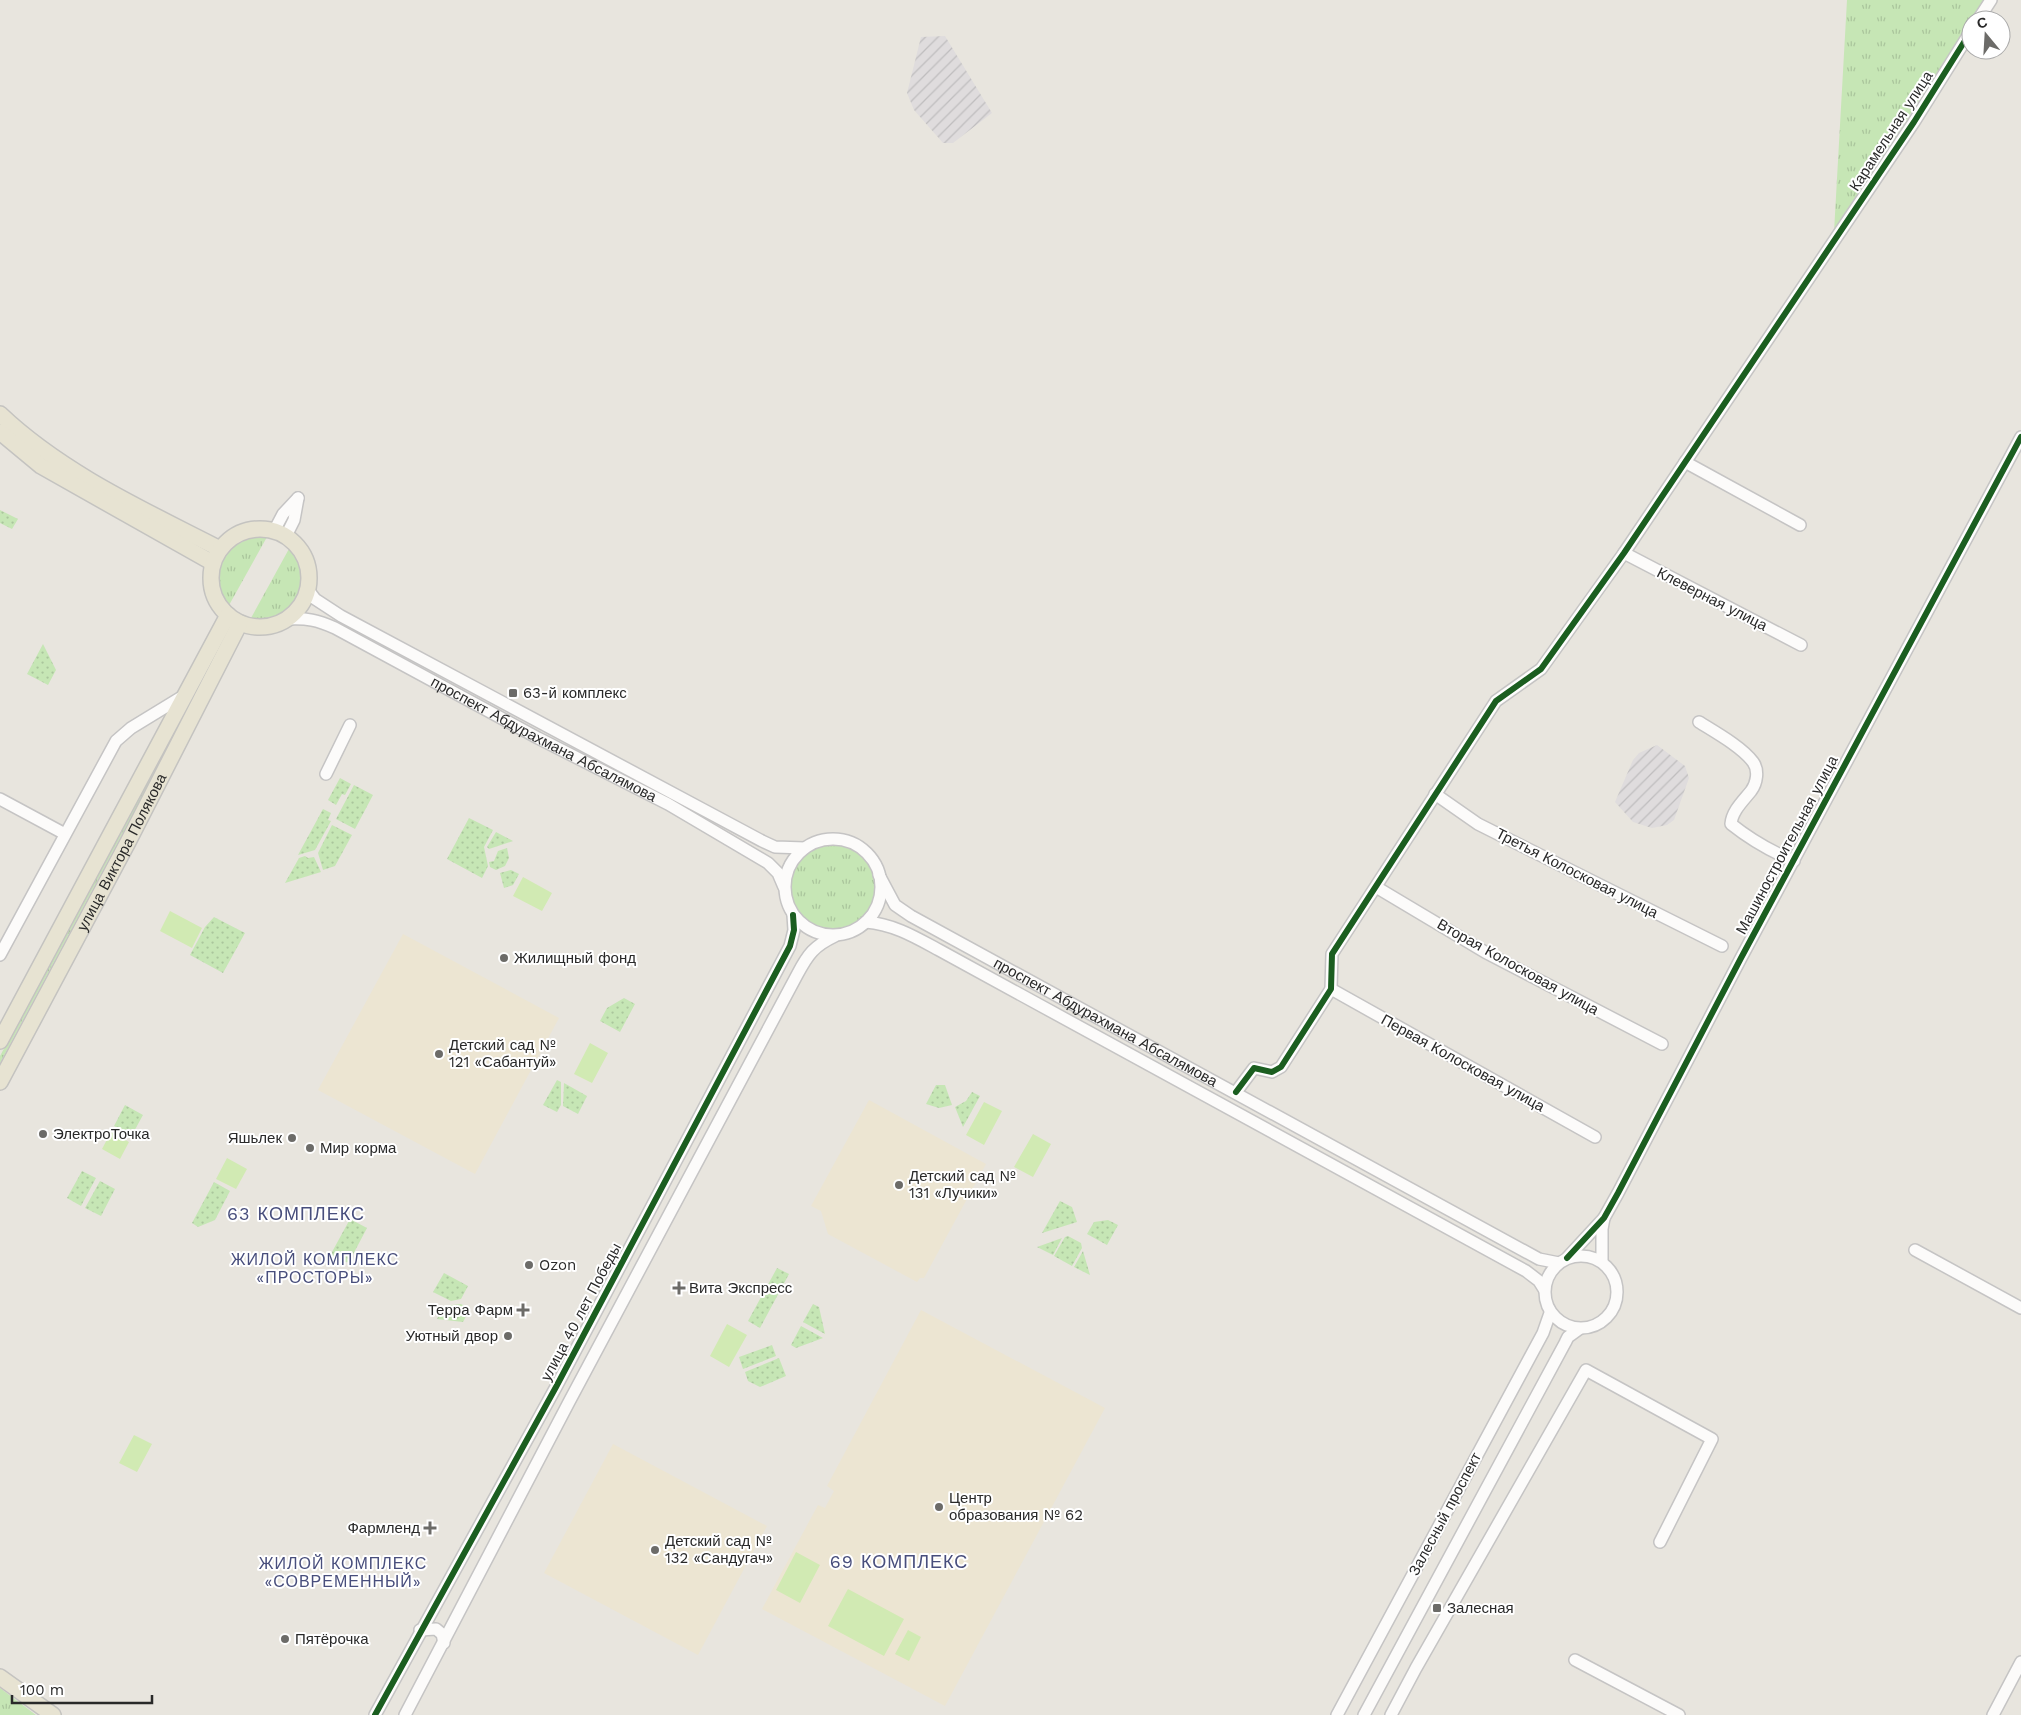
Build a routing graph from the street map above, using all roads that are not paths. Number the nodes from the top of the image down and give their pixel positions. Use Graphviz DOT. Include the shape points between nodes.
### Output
graph roads {
  1 [pos="1961,47"];
  2 [pos="0,414"];
  3 [pos="0,432"];
  4 [pos="2021,437"];
  5 [pos="1685,462"];
  6 [pos="1800,525"];
  7 [pos="220,549"];
  8 [pos="1624,553"];
  9 [pos="213,563"];
  10 [pos="309,591"];
  11 [pos="234,619"];
  12 [pos="288,619"];
  13 [pos="1801,645"];
  14 [pos="185,694"];
  15 [pos="1699,722"];
  16 [pos="350,725"];
  17 [pos="326,774"];
  18 [pos="1435,794"];
  19 [pos="0,799"];
  20 [pos="65,834"];
  21 [pos="805,848"];
  22 [pos="1794,861"];
  23 [pos="879,875"];
  24 [pos="784,887"];
  25 [pos="1376,887"];
  26 [pos="793,915"];
  27 [pos="866,922"];
  28 [pos="835,936"];
  29 [pos="1722,946"];
  30 [pos="0,955"];
  31 [pos="1331,989"];
  32 [pos="0,1041"];
  33 [pos="1662,1044"];
  34 [pos="0,1082"];
  35 [pos="1236,1092"];
  36 [pos="1595,1137"];
  37 [pos="1604,1218"];
  38 [pos="1915,1250"];
  39 [pos="1563,1260"];
  40 [pos="1602,1262"];
  41 [pos="1544,1289"];
  42 [pos="2021,1308"];
  43 [pos="1550,1312"];
  44 [pos="1579,1329"];
  45 [pos="1660,1542"];
  46 [pos="420,1630"];
  47 [pos="444,1643"];
  48 [pos="1576,1660"];
  49 [pos="2021,1662"];
  50 [pos="0,1677"];
  51 [pos="53,1715"];
  52 [pos="375,1715"];
  53 [pos="406,1715"];
  54 [pos="1337,1715"];
  55 [pos="1364,1715"];
  56 [pos="1391,1715"];
  57 [pos="1680,1715"];
  58 [pos="1993,1715"];
  1 -- 5 [label="street, Карамельная улица"];
  2 -- 7 [label="main road" via="56,459"];
  3 -- 9 [label="main road" via="41,466"];
  4 -- 22 [label="street, Машиностроительная улица"];
  5 -- 6 [label="street"];
  5 -- 8 [label="street, Карамельная улица"];
  7 -- 9 [label="main road"];
  7 -- 10 [label="main road" via="235,535 255,529 280,534 294,543 304,557"];
  8 -- 13 [label="street, Клеверная улица"];
  8 -- 18 [label="street, Карамельная улица" via="1541,669 1496,701"];
  9 -- 11 [label="main road" via="210,579 217,602"];
  10 -- 12 [label="main road" via="305,601"];
  10 -- 21 [label="street, проспект Абдурахмана Абсалямова" via="321,604 341,616 762,841 775,847"];
  11 -- 12 [label="main road" via="251,627"];
  11 -- 14 [label="main road, улица Виктора Полякова"];
  11 -- 34 [label="main road, улица Виктора Полякова" via="128,842"];
  12 -- 24 [label="street, проспект Абдурахмана Абсалямова" via="316,620 335,628 668,804 768,863 778,872"];
  14 -- 20 [label="street" via="118,738"];
  14 -- 32 [label="main road, улица Виктора Полякова"];
  15 -- 22 [label="street" via="1754,762 1757,774 1753,788 1731,824 1772,852"];
  16 -- 17 [label="street"];
  18 -- 25 [label="street, Карамельная улица"];
  18 -- 29 [label="street, Третья Колосковая улица" via="1478,824"];
  19 -- 20 [label="street"];
  20 -- 30 [label="street"];
  21 -- 23 [label="street" via="834,839 849,841 874,860"];
  21 -- 24 [label="street" via="787,871"];
  22 -- 37 [label="street, Машиностроительная улица"];
  23 -- 27 [label="street" via="880,897"];
  23 -- 35 [label="street, проспект Абдурахмана Абсалямова" via="895,905 911,916"];
  24 -- 26 [label="street"];
  25 -- 31 [label="street, Карамельная улица" via="1332,954"];
  25 -- 33 [label="street, Вторая Колосковая улица" via="1485,952"];
  26 -- 28 [label="street" via="811,931"];
  26 -- 46 [label="street, улица 40 лет Победы" via="790,946 556,1387"];
  27 -- 28 [label="street" via="856,930"];
  27 -- 41 [label="street, проспект Абдурахмана Абсалямова" via="901,930 939,950 1526,1271"];
  28 -- 47 [label="street" via="819,944 809,954 797,975"];
  31 -- 35 [label="street" via="1281,1067 1272,1072 1254,1068"];
  31 -- 36 [label="street, Первая Колосковая улица"];
  35 -- 39 [label="street, проспект Абдурахмана Абсалямова" via="1540,1259"];
  37 -- 39 [label="street, Машиностроительная улица"];
  37 -- 40 [label="street, Машиностроительная улица"];
  38 -- 42 [label="street"];
  39 -- 40 [label="street" via="1583,1256"];
  39 -- 41 [label="street" via="1549,1274"];
  40 -- 44 [label="street" via="1615,1280 1618,1290 1616,1302 1602,1322"];
  41 -- 43 [label="street"];
  43 -- 44 [label="street" via="1558,1321"];
  43 -- 54 [label="street, Залесный проспект" via="1543,1333"];
  44 -- 55 [label="street, Залесный проспект" via="1568,1337"];
  45 -- 56 [label="street" via="1712,1439 1586,1370"];
  46 -- 47 [label="street" via="436,1629 442,1634"];
  46 -- 52 [label="street, улица 40 лет Победы"];
  47 -- 53 [label="street"];
  48 -- 57 [label="street"];
  49 -- 58 [label="street"];
  50 -- 51 [label="main road"];
}
